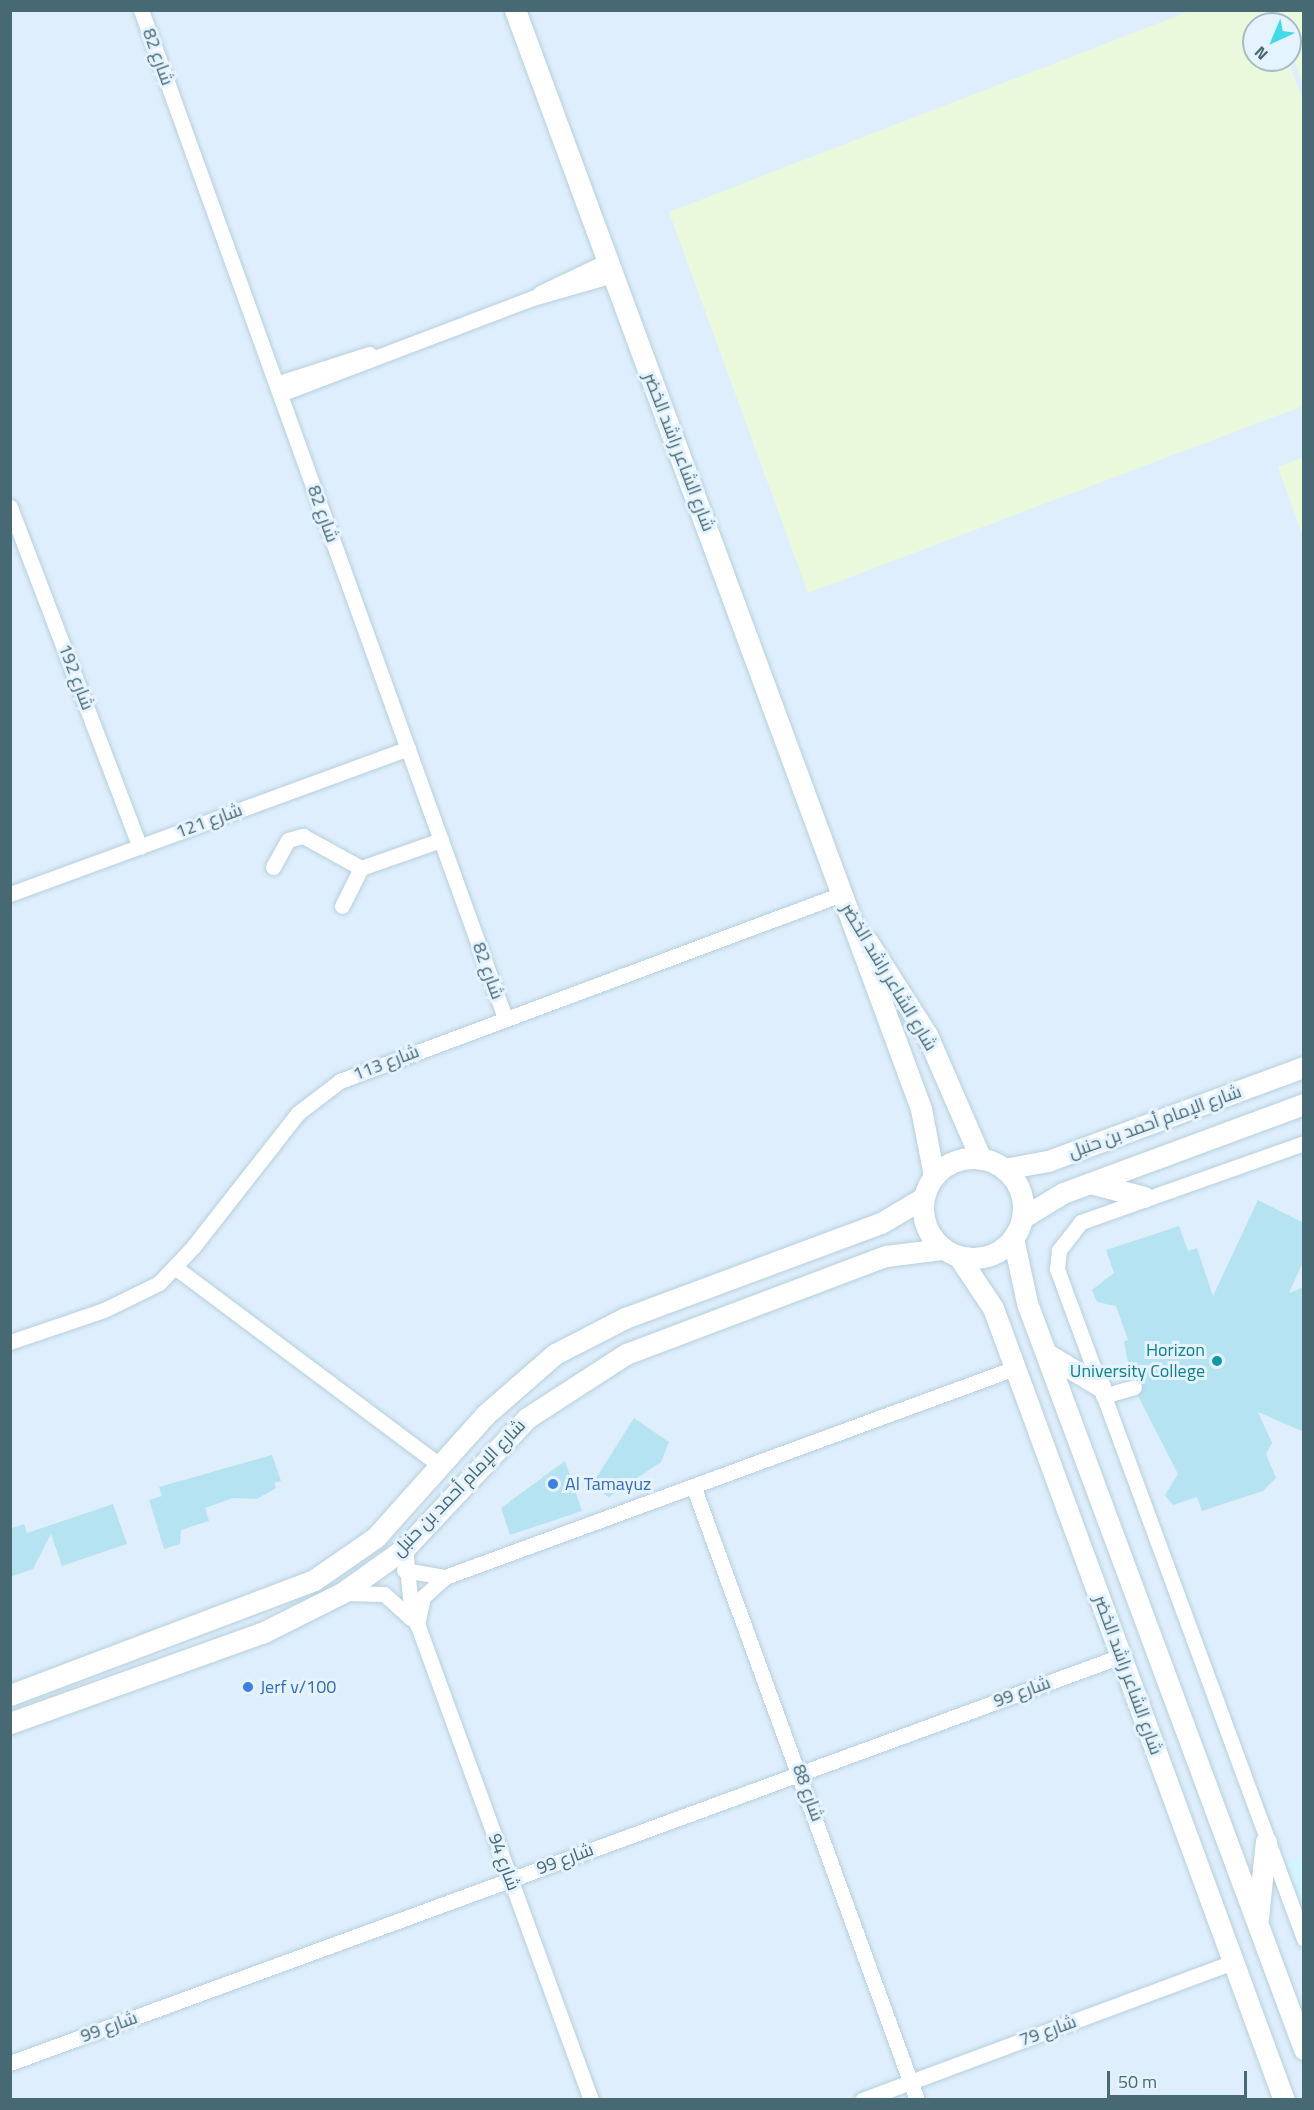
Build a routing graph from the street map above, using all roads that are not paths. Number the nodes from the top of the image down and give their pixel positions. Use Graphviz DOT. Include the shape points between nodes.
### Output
graph roads {
  1 [pos="141,10"];
  2 [pos="515,10"];
  3 [pos="610,268"];
  4 [pos="278,389"];
  5 [pos="10,507"];
  6 [pos="408,748"];
  7 [pos="441,840"];
  8 [pos="140,847"];
  9 [pos="273,867"];
  10 [pos="361,868"];
  11 [pos="10,894"];
  12 [pos="839,895"];
  13 [pos="342,906"];
  14 [pos="505,1018"];
  15 [pos="1304,1067"];
  16 [pos="1304,1104"];
  17 [pos="1283,1112"];
  18 [pos="1304,1123"];
  19 [pos="1304,1143"];
  20 [pos="981,1159"];
  21 [pos="1004,1169"];
  22 [pos="934,1176"];
  23 [pos="1090,1183"];
  24 [pos="1144,1197"];
  25 [pos="923,1198"];
  26 [pos="1022,1218"];
  27 [pos="1013,1238"];
  28 [pos="951,1253"];
  29 [pos="176,1268"];
  30 [pos="10,1342"];
  31 [pos="1047,1354"];
  32 [pos="1016,1368"];
  33 [pos="1134,1388"];
  34 [pos="1102,1391"];
  35 [pos="441,1466"];
  36 [pos="694,1488"];
  37 [pos="405,1548"];
  38 [pos="404,1570"];
  39 [pos="445,1577"];
  40 [pos="342,1593"];
  41 [pos="417,1625"];
  42 [pos="1121,1656"];
  43 [pos="10,1695"];
  44 [pos="10,1723"];
  45 [pos="801,1773"];
  46 [pos="1266,1841"];
  47 [pos="510,1879"];
  48 [pos="1257,1924"];
  49 [pos="1304,1939"];
  50 [pos="1234,1962"];
  51 [pos="1296,2014"];
  52 [pos="1304,2049"];
  53 [pos="10,2063"];
  54 [pos="911,2081"];
  55 [pos="591,2100"];
  56 [pos="861,2100"];
  57 [pos="917,2100"];
  58 [pos="1284,2100"];
  1 -- 4 [label="street, شارع 82"];
  2 -- 3 [label="street, شارع الشاعر راشد الخضر"];
  3 -- 4 [label="street"];
  3 -- 12 [label="street, شارع الشاعر راشد الخضر"];
  4 -- 6 [label="street, شارع 82"];
  5 -- 8 [label="street, شارع 192"];
  6 -- 7 [label="street, شارع 82"];
  6 -- 8 [label="street, شارع 121"];
  7 -- 10 [label="street"];
  7 -- 14 [label="street, شارع 82"];
  8 -- 11 [label="street, شارع 121"];
  9 -- 10 [label="street" via="288,840 303,836"];
  10 -- 13 [label="street"];
  12 -- 14 [label="street, شارع 113"];
  12 -- 20 [label="street, شارع الشاعر راشد الخضر" via="927,1035"];
  12 -- 22 [label="street, شارع الشاعر راشد الخضر" via="921,1109"];
  14 -- 29 [label="street, شارع 113" via="365,1070 318,1095 280,1133"];
  15 -- 21 [label="street, شارع الإمام أحمد بن حنبل" via="1048,1161"];
  16 -- 17 [label="street, شارع الإمام أحمد بن حنبل"];
  17 -- 18 [label="street"];
  17 -- 23 [label="street, شارع الإمام أحمد بن حنبل"];
  19 -- 24 [label="street"];
  20 -- 21 [label="street"];
  20 -- 22 [label="street" via="955,1161"];
  21 -- 26 [label="street" via="1020,1191"];
  22 -- 25 [label="street"];
  23 -- 24 [label="street"];
  23 -- 26 [label="street, شارع الإمام أحمد بن حنبل" via="1053,1197"];
  24 -- 34 [label="street" via="1081,1222 1059,1251 1061,1286"];
  25 -- 28 [label="street" via="923,1216"];
  25 -- 35 [label="street, شارع الإمام أحمد بن حنبل" via="881,1223 591,1333 530,1372"];
  26 -- 27 [label="street"];
  27 -- 28 [label="street" via="995,1254"];
  27 -- 31 [label="street, شارع الشاعر راشد الخضر" via="1022,1287"];
  28 -- 32 [label="street, شارع الشاعر راشد الخضر" via="987,1295"];
  28 -- 37 [label="street, شارع الإمام أحمد بن حنبل" via="886,1256 653,1342 599,1367 506,1436"];
  29 -- 30 [label="street, شارع 113" via="133,1297"];
  29 -- 35 [label="street"];
  31 -- 34 [label="street"];
  31 -- 48 [label="street, شارع الشاعر راشد الخضر"];
  32 -- 36 [label="street"];
  32 -- 42 [label="street, شارع الشاعر راشد الخضر"];
  33 -- 34 [label="street"];
  34 -- 46 [label="street"];
  35 -- 43 [label="street, شارع الإمام أحمد بن حنبل" via="376,1537 314,1580"];
  36 -- 39 [label="street"];
  36 -- 45 [label="street, شارع 88"];
  37 -- 38 [label="street, شارع 94"];
  37 -- 40 [label="street, شارع الإمام أحمد بن حنبل"];
  38 -- 39 [label="street"];
  38 -- 41 [label="street, شارع 94"];
  39 -- 41 [label="street" via="423,1597"];
  40 -- 41 [label="street, شارع 94" via="384,1594"];
  40 -- 44 [label="street, شارع الإمام أحمد بن حنبل" via="262,1633"];
  41 -- 47 [label="street, شارع 94"];
  42 -- 45 [label="street, شارع 99"];
  42 -- 50 [label="street, شارع الشاعر راشد الخضر"];
  45 -- 47 [label="street, شارع 99"];
  45 -- 54 [label="street, شارع 88"];
  46 -- 48 [label="street"];
  46 -- 49 [label="street"];
  47 -- 53 [label="street, شارع 99"];
  47 -- 55 [label="street, شارع 94"];
  48 -- 51 [label="street, شارع الشاعر راشد الخضر"];
  50 -- 54 [label="street, شارع 79"];
  50 -- 58 [label="street, شارع الشاعر راشد الخضر"];
  51 -- 52 [label="street, شارع الشاعر راشد الخضر"];
  54 -- 56 [label="street, شارع 79"];
  54 -- 57 [label="street, شارع 88"];
}
